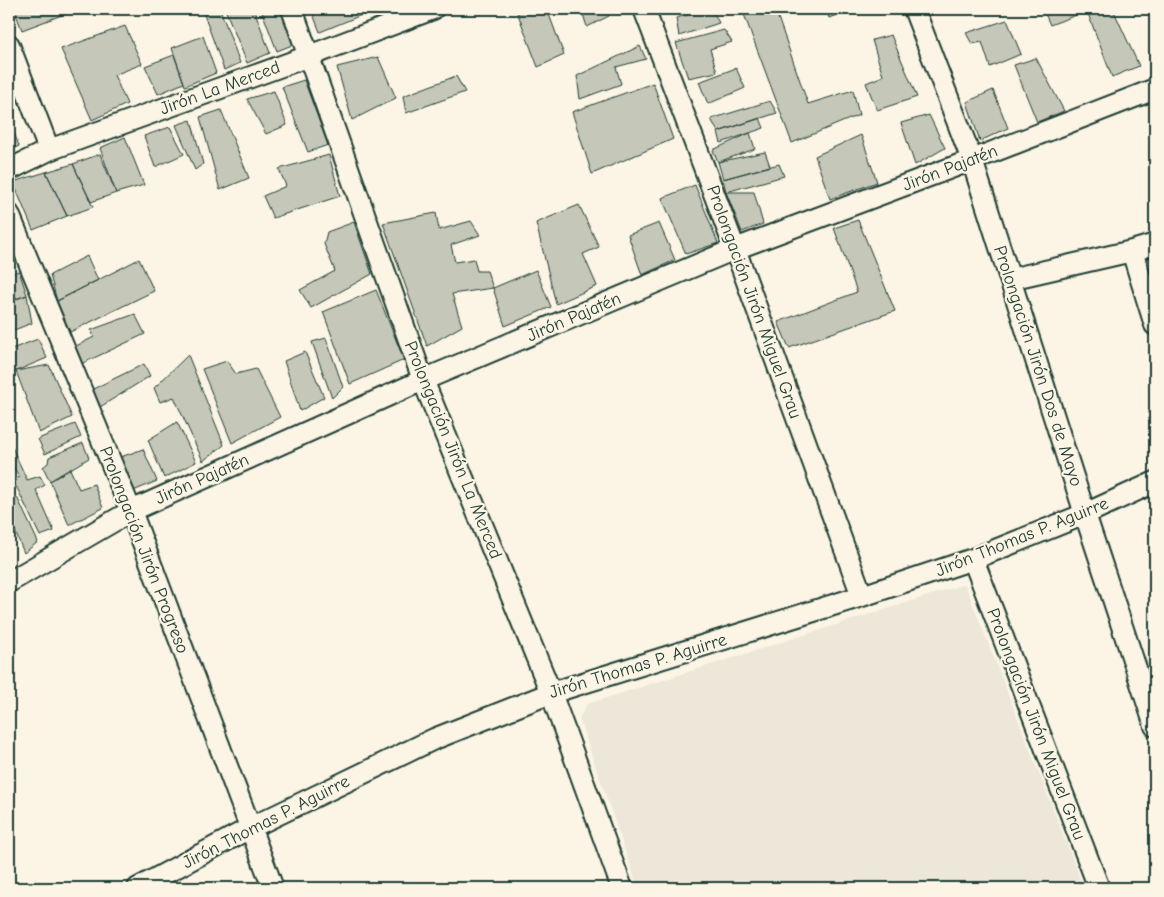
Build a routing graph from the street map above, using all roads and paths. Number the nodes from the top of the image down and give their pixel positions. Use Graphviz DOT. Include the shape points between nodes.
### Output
graph roads {
  1 [pos="292,9"];
  2 [pos="433,9"];
  3 [pos="644,9"];
  4 [pos="914,9"];
  5 [pos="9,45"];
  6 [pos="309,56"];
  7 [pos="1155,89"];
  8 [pos="49,150"];
  9 [pos="972,160"];
  10 [pos="9,170"];
  11 [pos="9,214"];
  12 [pos="1155,244"];
  13 [pos="735,249"];
  14 [pos="1132,251"];
  15 [pos="1010,279"];
  16 [pos="1155,325"];
  17 [pos="424,380"];
  18 [pos="1155,482"];
  19 [pos="131,511"];
  20 [pos="1085,514"];
  21 [pos="973,559"];
  22 [pos="9,582"];
  23 [pos="862,596"];
  24 [pos="551,693"];
  25 [pos="1155,726"];
  26 [pos="250,828"];
  27 [pos="138,888"];
  28 [pos="273,888"];
  29 [pos="622,888"];
  30 [pos="1099,888"];
  1 -- 6 [label="street, Prolongación Jirón La Merced"];
  2 -- 6 [label="street, Jirón La Merced"];
  3 -- 13 [label="street, Prolongación Jirón Miguel Grau"];
  4 -- 9 [label="street, Prolongación Jirón Dos de Mayo"];
  5 -- 8 [label="street"];
  6 -- 8 [label="street, Jirón La Merced"];
  6 -- 17 [label="street, Prolongación Jirón La Merced"];
  7 -- 9 [label="street, Jirón Pajatén"];
  8 -- 10 [label="street, Jirón La Merced"];
  9 -- 13 [label="street, Jirón Pajatén"];
  9 -- 15 [label="street, Prolongación Jirón Dos de Mayo"];
  11 -- 19 [label="street, Prolongación Jirón Progreso"];
  12 -- 14 [label="street"];
  13 -- 17 [label="street, Jirón Pajatén"];
  13 -- 23 [label="street, Prolongación Jirón Miguel Grau"];
  14 -- 15 [label="street"];
  14 -- 16 [label="street"];
  15 -- 20 [label="street, Prolongación Jirón Dos de Mayo"];
  17 -- 19 [label="street, Jirón Pajatén"];
  17 -- 24 [label="street, Prolongación Jirón La Merced"];
  18 -- 20 [label="street, Jirón Thomas P. Aguirre"];
  19 -- 22 [label="street, Jirón Pajatén"];
  19 -- 26 [label="street, Prolongación Jirón Progreso"];
  20 -- 21 [label="street, Jirón Thomas P. Aguirre"];
  20 -- 25 [label="street, Prolongación Jirón Dos de Mayo"];
  21 -- 23 [label="street, Jirón Thomas P. Aguirre"];
  21 -- 30 [label="street, Prolongación Jirón Miguel Grau"];
  23 -- 24 [label="street, Jirón Thomas P. Aguirre"];
  24 -- 26 [label="street, Jirón Thomas P. Aguirre" via="434,739"];
  24 -- 29 [label="street, Prolongación Jirón La Merced"];
  26 -- 27 [label="street, Jirón Thomas P. Aguirre"];
  26 -- 28 [label="street, Prolongación Jirón Progreso"];
}
